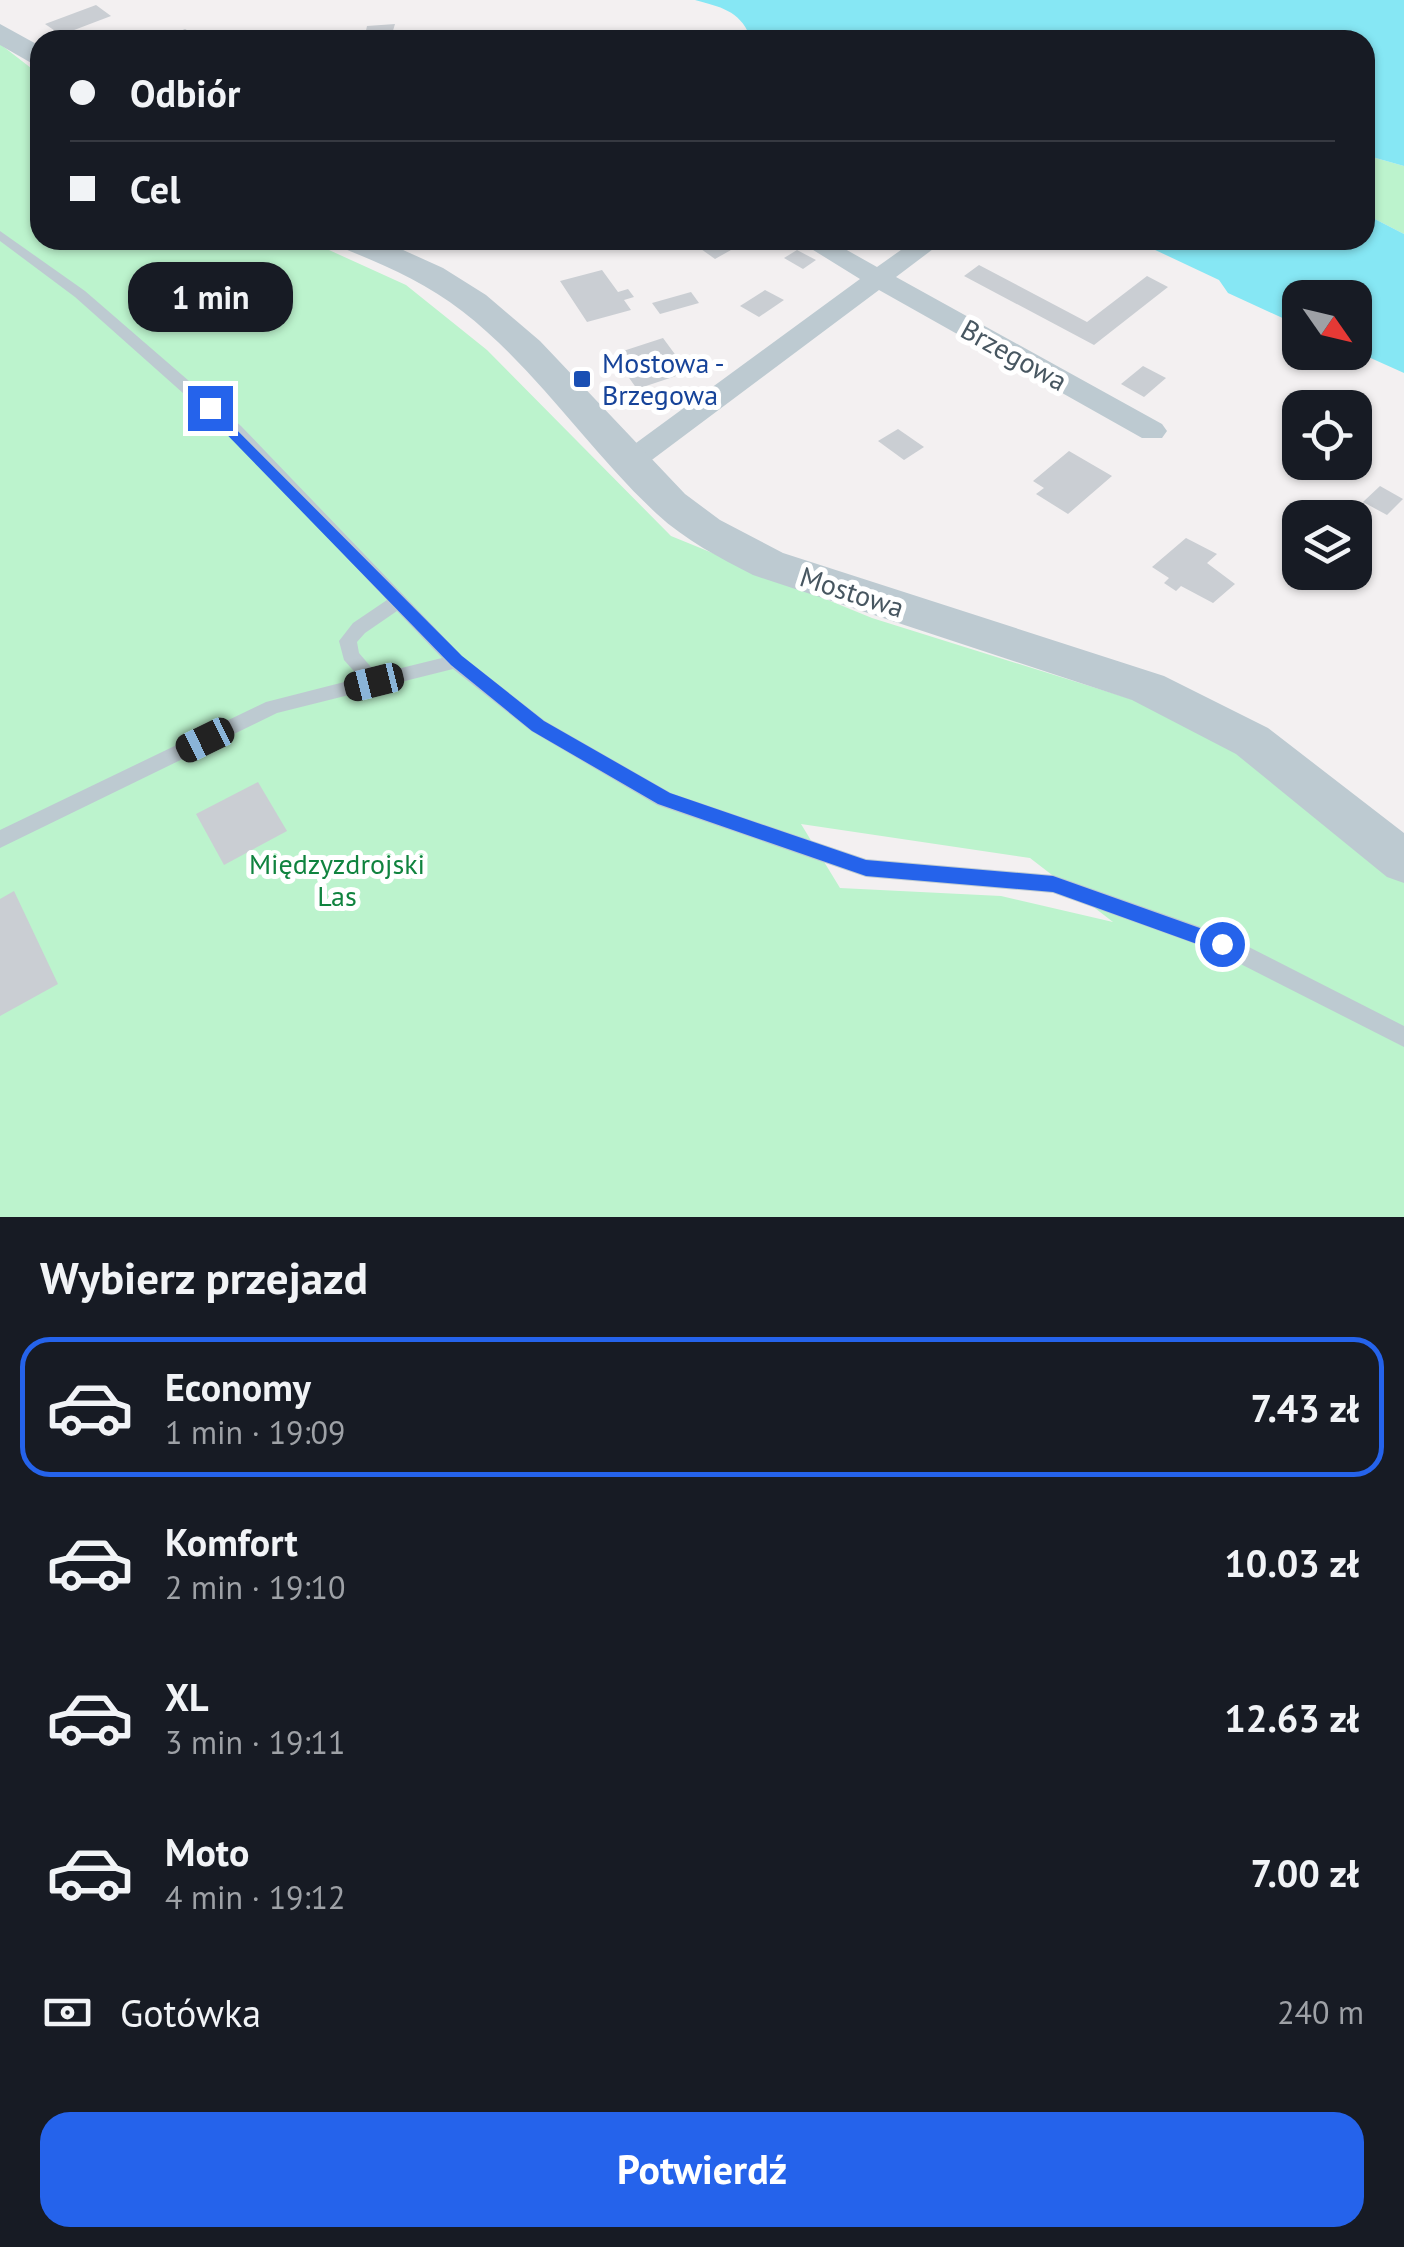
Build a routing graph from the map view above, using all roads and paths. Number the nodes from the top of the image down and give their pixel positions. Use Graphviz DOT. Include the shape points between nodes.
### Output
graph roads {
  1 [pos="0,32"];
  2 [pos="30,52"];
  3 [pos="0,235"];
  4 [pos="374,250"];
  5 [pos="827,250"];
  6 [pos="918,250"];
  7 [pos="876,279"];
  8 [pos="1152,431"];
  9 [pos="631,461"];
  10 [pos="399,601"];
  11 [pos="456,661"];
  12 [pos="374,682"];
  13 [pos="0,840"];
  14 [pos="1404,862"];
  15 [pos="1404,1037"];
  1 -- 2 [label="street"];
  3 -- 10 [label="lane" via="80,294 235,430"];
  4 -- 9 [label="street, Mostowa" via="473,302"];
  5 -- 7 [label="street, Brzegowa"];
  6 -- 7 [label="street"];
  7 -- 8 [label="street, Brzegowa"];
  7 -- 9 [label="street"];
  9 -- 14 [label="street, Mostowa" via="714,537 768,564 1088,666 1193,709 1252,741"];
  10 -- 11 [label="lane"];
  10 -- 12 [label="lane" via="348,641 350,655"];
  11 -- 12 [label="lane"];
  11 -- 15 [label="lane" via="538,726 664,799 866,868 1053,884 1222,944"];
  12 -- 13 [label="lane" via="273,707"];
}
